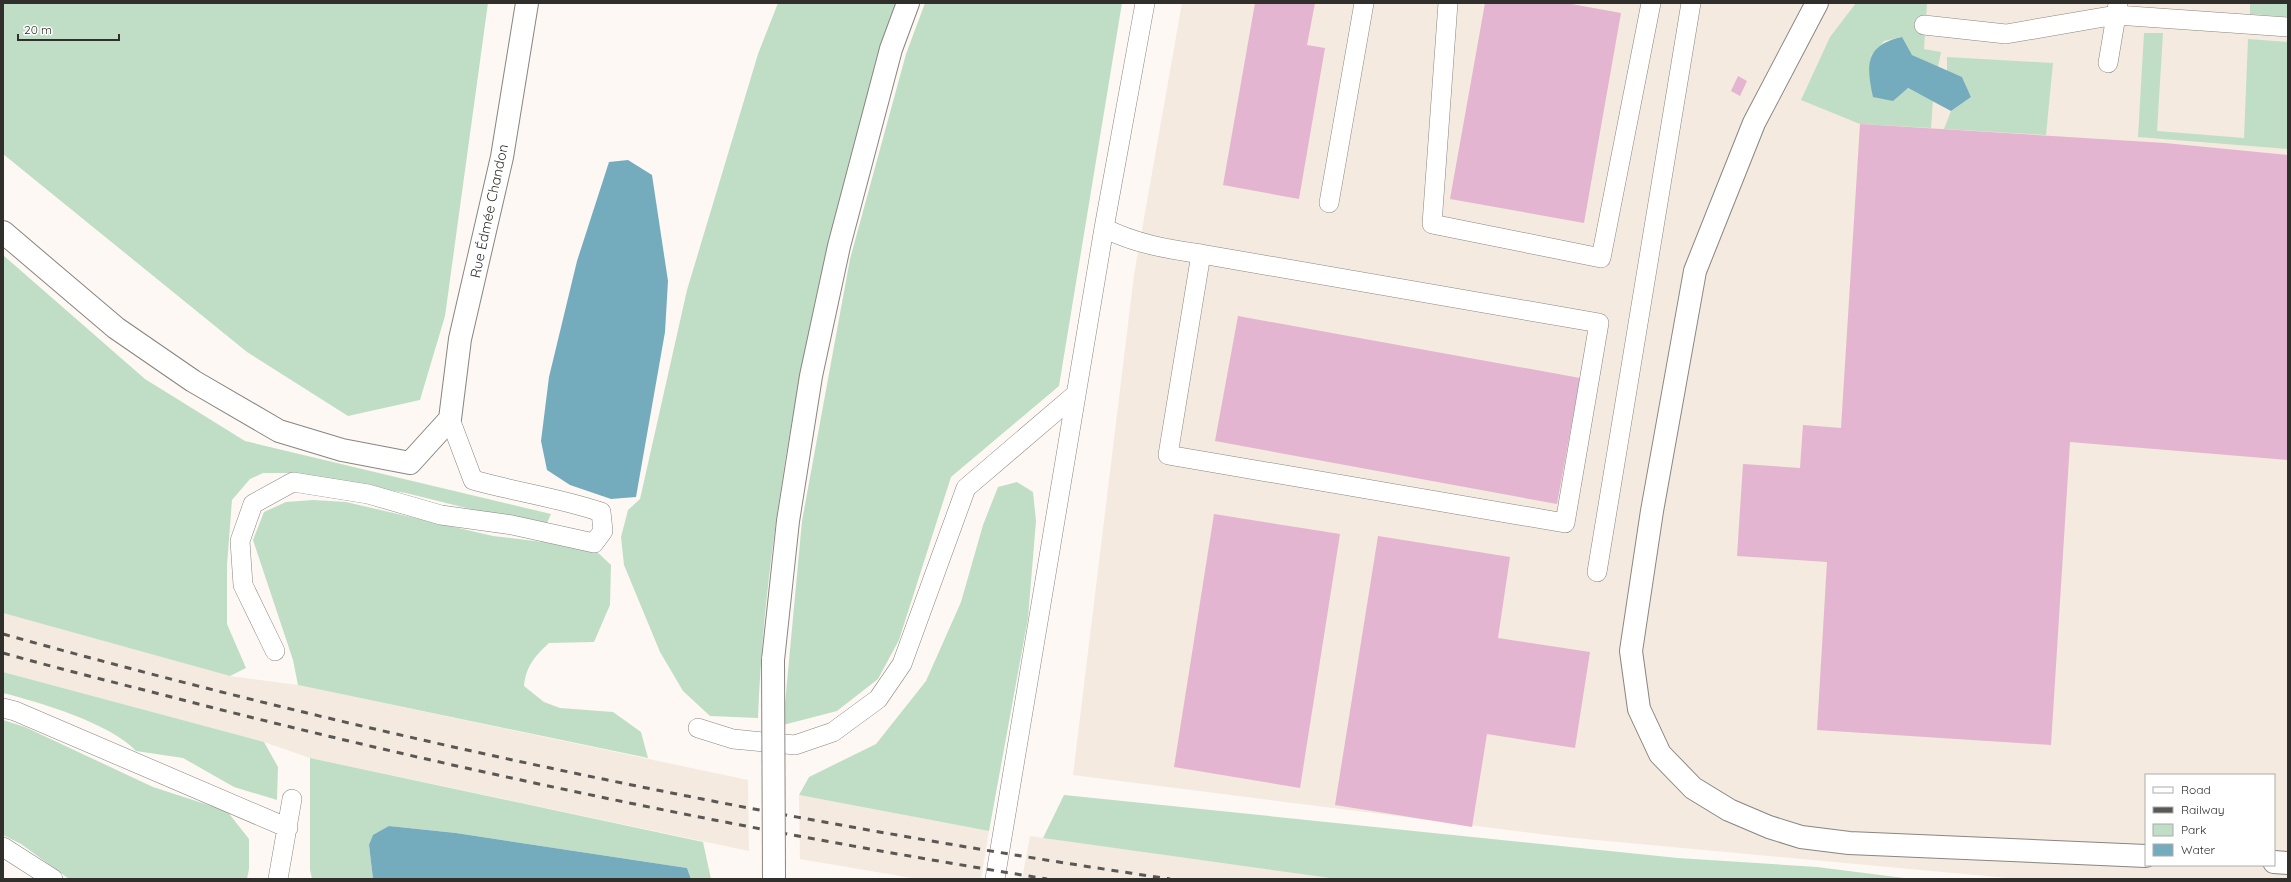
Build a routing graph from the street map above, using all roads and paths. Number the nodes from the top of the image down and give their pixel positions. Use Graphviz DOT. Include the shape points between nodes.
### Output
graph roads {
  1 [pos="527,3"];
  2 [pos="908,3"];
  3 [pos="1145,3"];
  4 [pos="1364,3"];
  5 [pos="1448,3"];
  6 [pos="1652,3"];
  7 [pos="1691,3"];
  8 [pos="1817,3"];
  9 [pos="2118,9"];
  10 [pos="1924,25"];
  11 [pos="2288,27"];
  12 [pos="2108,63"];
  13 [pos="1329,203"];
  14 [pos="1104,228"];
  15 [pos="3,232"];
  16 [pos="1201,254"];
  17 [pos="1076,394"];
  18 [pos="450,419"];
  19 [pos="1597,572"];
  20 [pos="275,651"];
  21 [pos="3,708"];
  22 [pos="698,728"];
  23 [pos="292,799"];
  24 [pos="288,828"];
  25 [pos="3,847"];
  26 [pos="2145,856"];
  27 [pos="2275,862"];
  28 [pos="2288,863"];
  29 [pos="53,879"];
  30 [pos="278,879"];
  31 [pos="774,879"];
  32 [pos="994,879"];
  1 -- 18 [label="street, Rue Édmée Chandon" via="502,157 460,339"];
  2 -- 31 [label="street, bridge" via="891,49 839,246 811,376 788,521 773,660"];
  3 -- 14 [label="lane"];
  4 -- 13 [label="lane"];
  5 -- 6 [label="lane" via="1432,224 1601,258"];
  7 -- 19 [label="lane"];
  8 -- 26 [label="street" via="1754,123 1695,271 1652,511 1632,651 1639,709 1660,754 1693,788 1728,810 1801,838 1849,843"];
  9 -- 10 [label="lane" via="2006,34"];
  9 -- 11 [label="lane"];
  9 -- 12 [label="lane"];
  14 -- 16 [label="lane" via="1123,238 1150,246"];
  14 -- 17 [label="lane"];
  15 -- 18 [label="street" via="116,328 193,381 279,431 342,450 410,463"];
  16 -- 16 [label="lane" via="1599,323 1565,523 1168,455"];
  17 -- 22 [label="lane" via="966,488 902,664 878,699 833,732 795,745 733,739"];
  17 -- 32 [label="lane"];
  18 -- 20 [label="lane" via="473,480 519,493 575,503 601,512 603,531 594,543 512,525 441,515 368,494 293,482 254,504 240,541 243,585"];
  21 -- 24 [label="lane"];
  23 -- 24 [label="lane"];
  24 -- 30 [label="lane"];
  25 -- 29 [label="lane"];
  27 -- 28 [label="street"];
}
